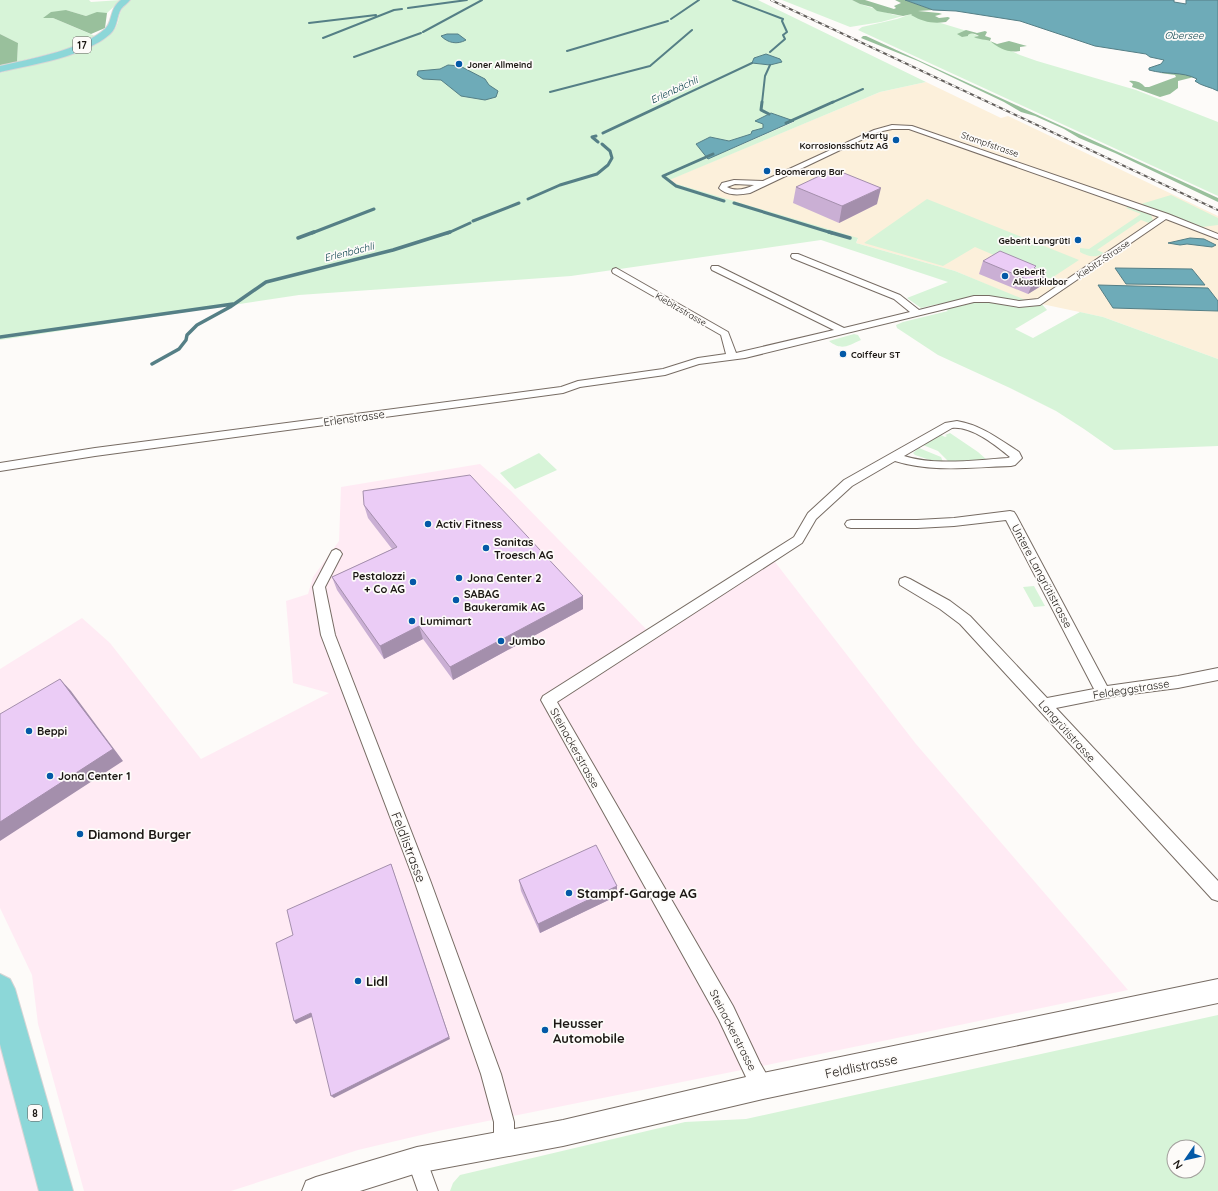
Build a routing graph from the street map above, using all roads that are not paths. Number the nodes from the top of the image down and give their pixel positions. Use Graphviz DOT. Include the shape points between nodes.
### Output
graph roads {
  1 [pos="126,0"];
  2 [pos="0,69"];
  3 [pos="764,183"];
  4 [pos="1165,216"];
  5 [pos="1216,234"];
  6 [pos="795,256"];
  7 [pos="715,268"];
  8 [pos="616,271"];
  9 [pos="917,313"];
  10 [pos="843,330"];
  11 [pos="732,357"];
  12 [pos="896,457"];
  13 [pos="0,467"];
  14 [pos="851,524"];
  15 [pos="336,554"];
  16 [pos="905,582"];
  17 [pos="1218,674"];
  18 [pos="1103,693"];
  19 [pos="1044,705"];
  20 [pos="1218,893"];
  21 [pos="0,989"];
  22 [pos="1218,991"];
  23 [pos="763,1086"];
  24 [pos="504,1143"];
  25 [pos="417,1160"];
  26 [pos="56,1191"];
  27 [pos="316,1191"];
  28 [pos="428,1191"];
  1 -- 2 [label="main road, 17" via="118,5 109,30 98,38 67,51"];
  3 -- 4 [label="street, Stampfstrasse" via="885,128 902,126 915,128"];
  4 -- 5 [label="street, Stampfstrasse"];
  4 -- 9 [label="street, Kiebitz-Strasse" via="1040,302 1019,304 978,298"];
  6 -- 9 [label="street" via="897,297"];
  7 -- 10 [label="street"];
  8 -- 11 [label="street, Kiebitzstrasse" via="725,334"];
  9 -- 10 [label="street"];
  10 -- 11 [label="street"];
  11 -- 13 [label="street, Erlenstrasse" via="698,360 665,372 578,384 563,390"];
  12 -- 12 [label="street, Steinackerstrasse" via="954,424 969,427 993,440 1016,458 1011,462 930,464"];
  12 -- 23 [label="street, Steinackerstrasse" via="848,483 812,516 798,540 548,700 726,1013"];
  14 -- 18 [label="street, Untere Langrütistrasse" via="954,522 1010,515"];
  15 -- 24 [label="street, Feldlistrasse" via="319,587 328,635 422,880 491,1074 504,1122"];
  16 -- 19 [label="street, Langrütistrasse" via="965,620"];
  17 -- 18 [label="street, Feldeggstrasse"];
  18 -- 19 [label="street, Feldeggstrasse"];
  19 -- 20 [label="street, Langrütistrasse"];
  21 -- 26 [label="main road, 8"];
  22 -- 23 [label="street, Feldlistrasse"];
  23 -- 24 [label="street, Feldlistrasse" via="563,1133"];
  24 -- 25 [label="street, Feldlistrasse"];
  25 -- 27 [label="street, Feldlistrasse"];
  25 -- 28 [label="street"];
}
